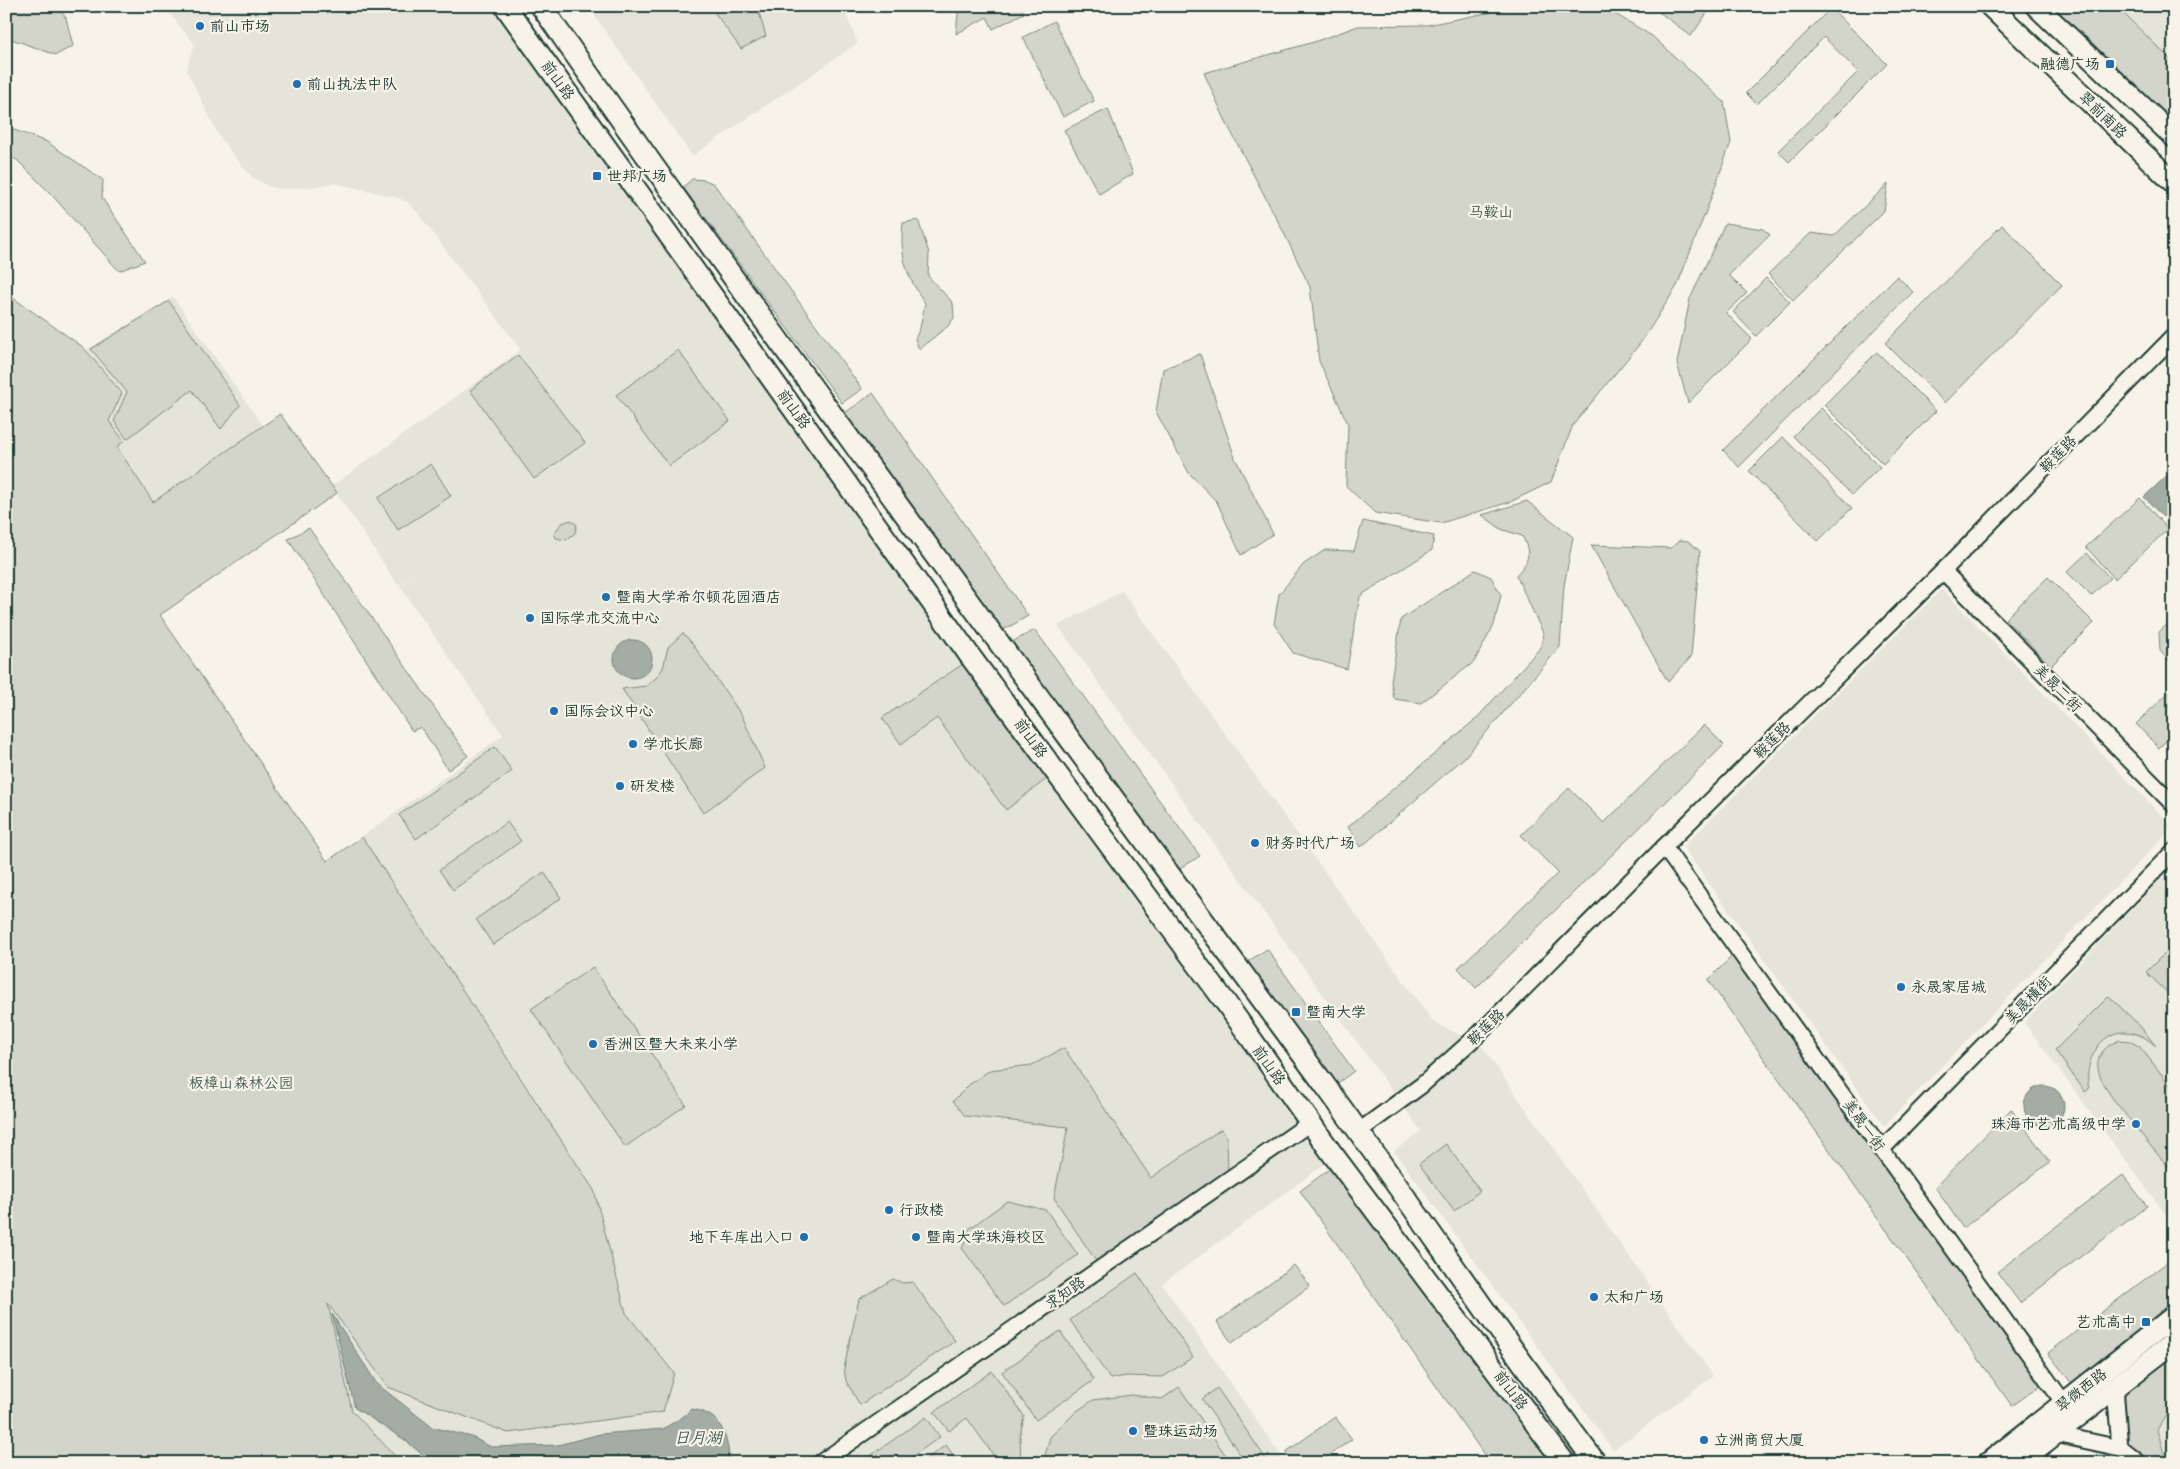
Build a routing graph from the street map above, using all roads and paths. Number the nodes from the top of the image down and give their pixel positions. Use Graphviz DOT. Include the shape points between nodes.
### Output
graph roads {
  1 [pos="505,6"];
  2 [pos="541,6"];
  3 [pos="1990,6"];
  4 [pos="2036,6"];
  5 [pos="2174,137"];
  6 [pos="2174,183"];
  7 [pos="2174,336"];
  8 [pos="1942,571"];
  9 [pos="2174,805"];
  10 [pos="1664,847"];
  11 [pos="2174,851"];
  12 [pos="1310,1123"];
  13 [pos="1358,1132"];
  14 [pos="1881,1150"];
  15 [pos="2174,1316"];
  16 [pos="2174,1342"];
  17 [pos="2116,1387"];
  18 [pos="2064,1404"];
  19 [pos="2055,1434"];
  20 [pos="2120,1448"];
  21 [pos="820,1463"];
  22 [pos="1566,1463"];
  23 [pos="1596,1463"];
  24 [pos="1988,1463"];
  25 [pos="2018,1463"];
  26 [pos="2139,1463"];
  1 -- 12 [label="main road, 前山路" via="970,656 1226,1003"];
  2 -- 13 [label="main road, 前山路" via="666,184"];
  3 -- 6 [label="main road, 翠前南路"];
  4 -- 5 [label="main road"];
  7 -- 8 [label="street, 鞍莲路"];
  8 -- 9 [label="street, 美晟二街"];
  8 -- 10 [label="street, 鞍莲路"];
  10 -- 13 [label="street, 鞍莲路" via="1479,1034 1422,1086"];
  10 -- 14 [label="street, 美晟一街"];
  11 -- 14 [label="street, 美晟橫街"];
  12 -- 21 [label="street, 求知路"];
  12 -- 22 [label="main road, 前山路"];
  13 -- 23 [label="main road, 前山路"];
  14 -- 18 [label="street, 美晟一街"];
  15 -- 18 [label="main road, 翠微西路"];
  16 -- 17 [label="main road, 翠微西路"];
  17 -- 19 [label="main road, 翠微西路"];
  17 -- 20 [label="street"];
  18 -- 24 [label="main road, 翠微西路"];
  19 -- 20 [label="street"];
  19 -- 25 [label="main road, 翠微西路"];
  20 -- 26 [label="street"];
}
